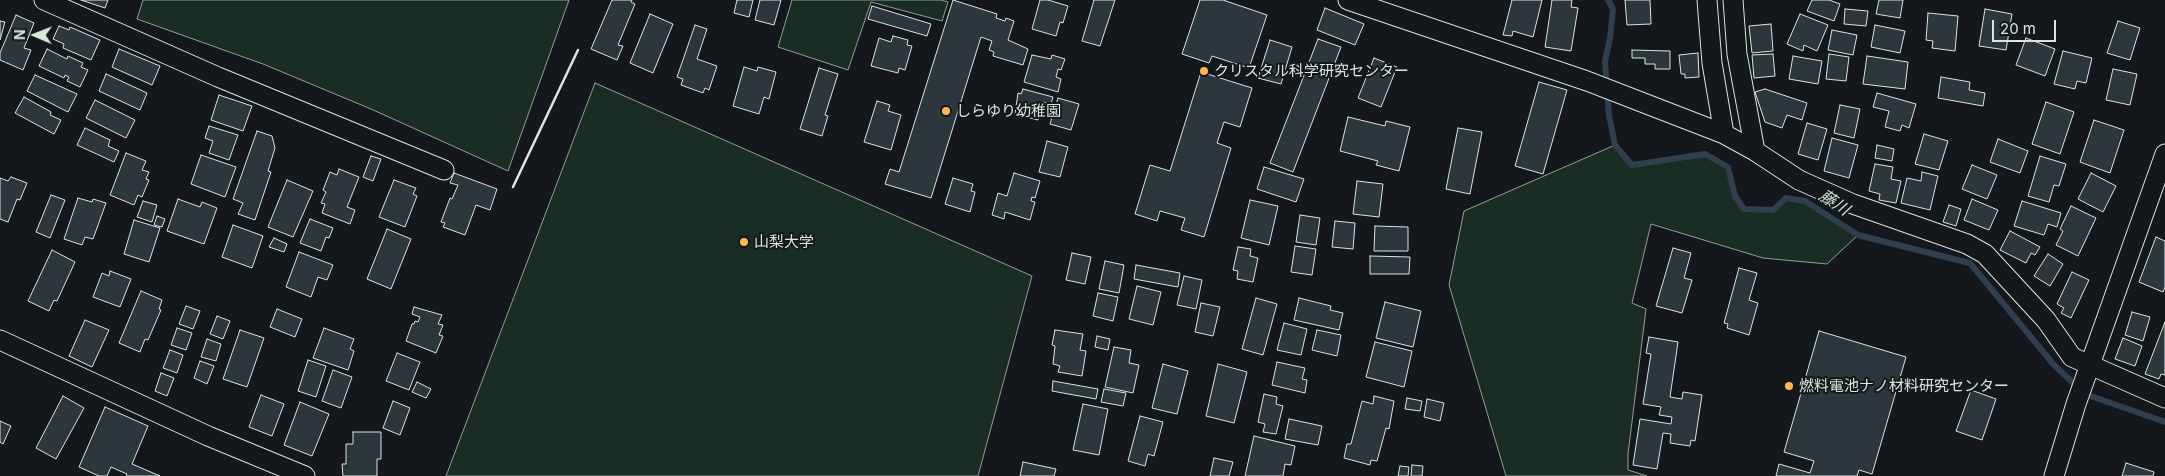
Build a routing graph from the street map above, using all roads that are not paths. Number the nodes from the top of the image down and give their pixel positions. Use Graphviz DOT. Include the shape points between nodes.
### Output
graph roads {
  1 [pos="44,0"];
  2 [pos="1348,0"];
  3 [pos="1707,0"];
  4 [pos="1733,0"];
  5 [pos="65,4"];
  6 [pos="1724,134"];
  7 [pos="1755,151"];
  8 [pos="2165,154"];
  9 [pos="444,170"];
  10 [pos="0,340"];
  11 [pos="2088,371"];
  12 [pos="2165,398"];
  13 [pos="306,476"];
  14 [pos="2054,476"];
  1 -- 5 [label="street"];
  2 -- 6 [label="street" via="1587,81"];
  3 -- 6 [label="street" via="1712,63"];
  4 -- 7 [label="street" via="1737,54"];
  5 -- 9 [label="street" via="218,77"];
  6 -- 7 [label="street"];
  7 -- 11 [label="street" via="1799,180 1853,204 1967,244 1985,254 2046,320 2072,357"];
  8 -- 11 [label="street"];
  10 -- 13 [label="street" via="208,436"];
  11 -- 12 [label="street"];
  11 -- 14 [label="street"];
}
